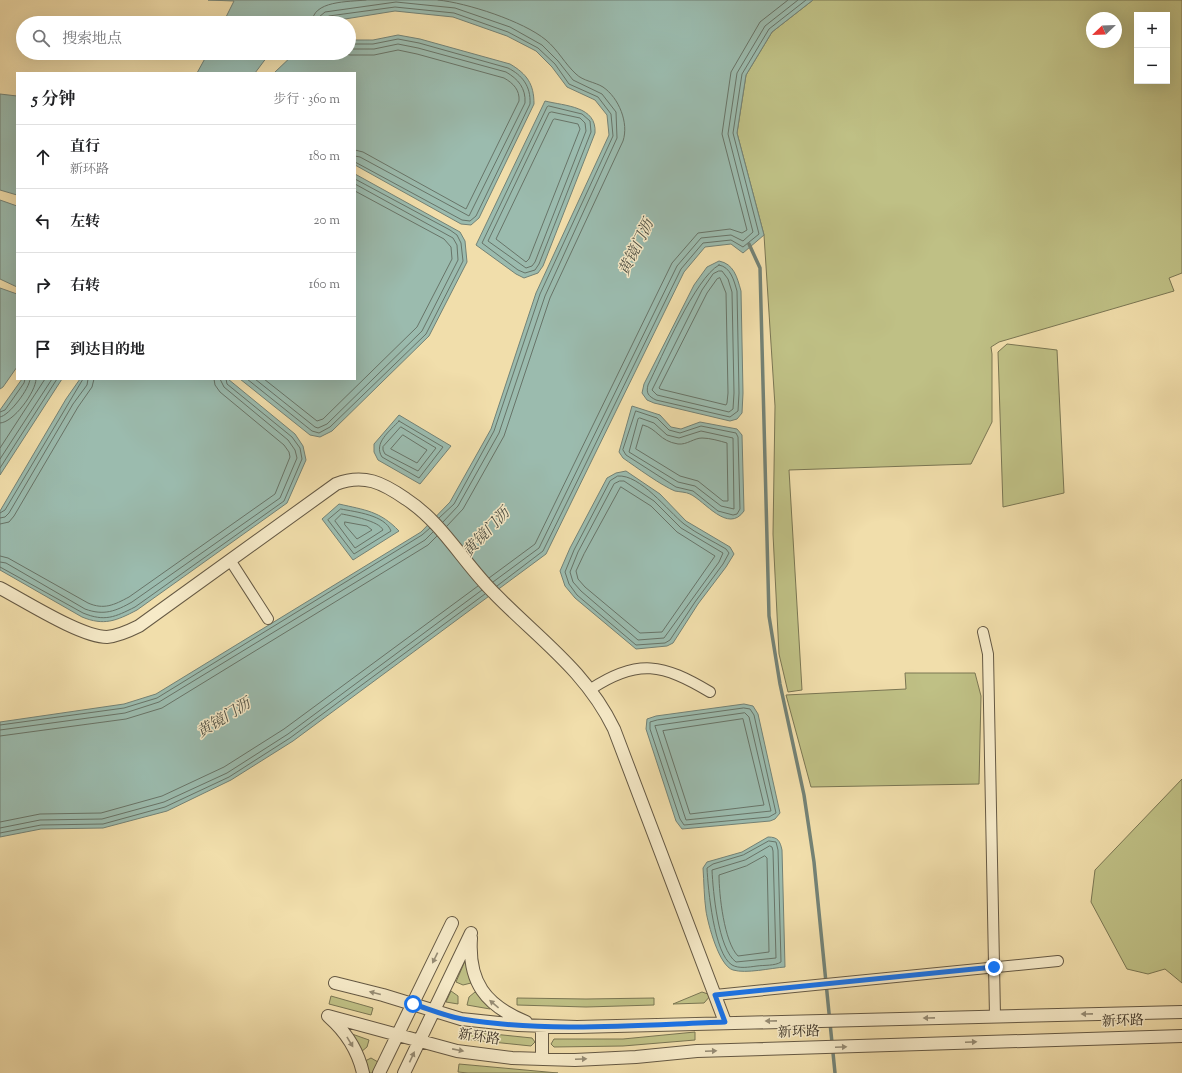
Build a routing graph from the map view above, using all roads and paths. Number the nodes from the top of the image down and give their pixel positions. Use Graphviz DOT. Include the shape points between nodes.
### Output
graph roads {
  1 [pos="230,560"];
  2 [pos="0,588"];
  3 [pos="268,619"];
  4 [pos="983,632"];
  5 [pos="591,689"];
  6 [pos="710,692"];
  7 [pos="452,922"];
  8 [pos="1058,961"];
  9 [pos="994,967"];
  10 [pos="335,983"];
  11 [pos="715,995"];
  12 [pos="413,1004"];
  13 [pos="434,1010"];
  14 [pos="1182,1012"];
  15 [pos="994,1016"];
  16 [pos="725,1022"];
  17 [pos="542,1026"];
  18 [pos="398,1035"];
  19 [pos="1182,1036"];
  20 [pos="420,1041"];
  21 [pos="542,1059"];
  22 [pos="363,1073"];
  23 [pos="379,1073"];
  24 [pos="404,1073"];
  1 -- 2 [label="street" via="139,626 107,637 90,634 74,627"];
  1 -- 3 [label="street"];
  1 -- 5 [label="street" via="336,484 350,479 365,479 378,483 407,499 431,519 494,594 560,654"];
  4 -- 9 [label="street" via="988,654"];
  5 -- 6 [label="street" via="619,672 635,668 652,668 682,676"];
  5 -- 11 [label="street" via="614,729"];
  7 -- 12 [label="street, one-way"];
  8 -- 9 [label="street"];
  9 -- 11 [label="street"];
  9 -- 15 [label="street"];
  12 -- 10 [label="street, 新环路, one-way"];
  11 -- 16 [label="street"];
  12 -- 13 [label="street, 新环路"];
  12 -- 18 [label="street"];
  13 -- 17 [label="street, 新环路" via="461,1019"];
  17 -- 13 [label="street, one-way" via="512,1016 488,999 478,985 472,968 471,933"];
  13 -- 20 [label="street"];
  14 -- 15 [label="street, 新环路, one-way"];
  15 -- 16 [label="street, 新环路, one-way"];
  16 -- 17 [label="street, 新环路"];
  17 -- 21 [label="street"];
  18 -- 20 [label="street, 新环路"];
  18 -- 22 [label="street, 新环路, one-way" via="328,1016 352,1045"];
  18 -- 23 [label="street"];
  21 -- 19 [label="street, 新环路, one-way" via="636,1058 697,1051"];
  20 -- 21 [label="street, 新环路, one-way" via="457,1051"];
  24 -- 20 [label="street, one-way"];
}
